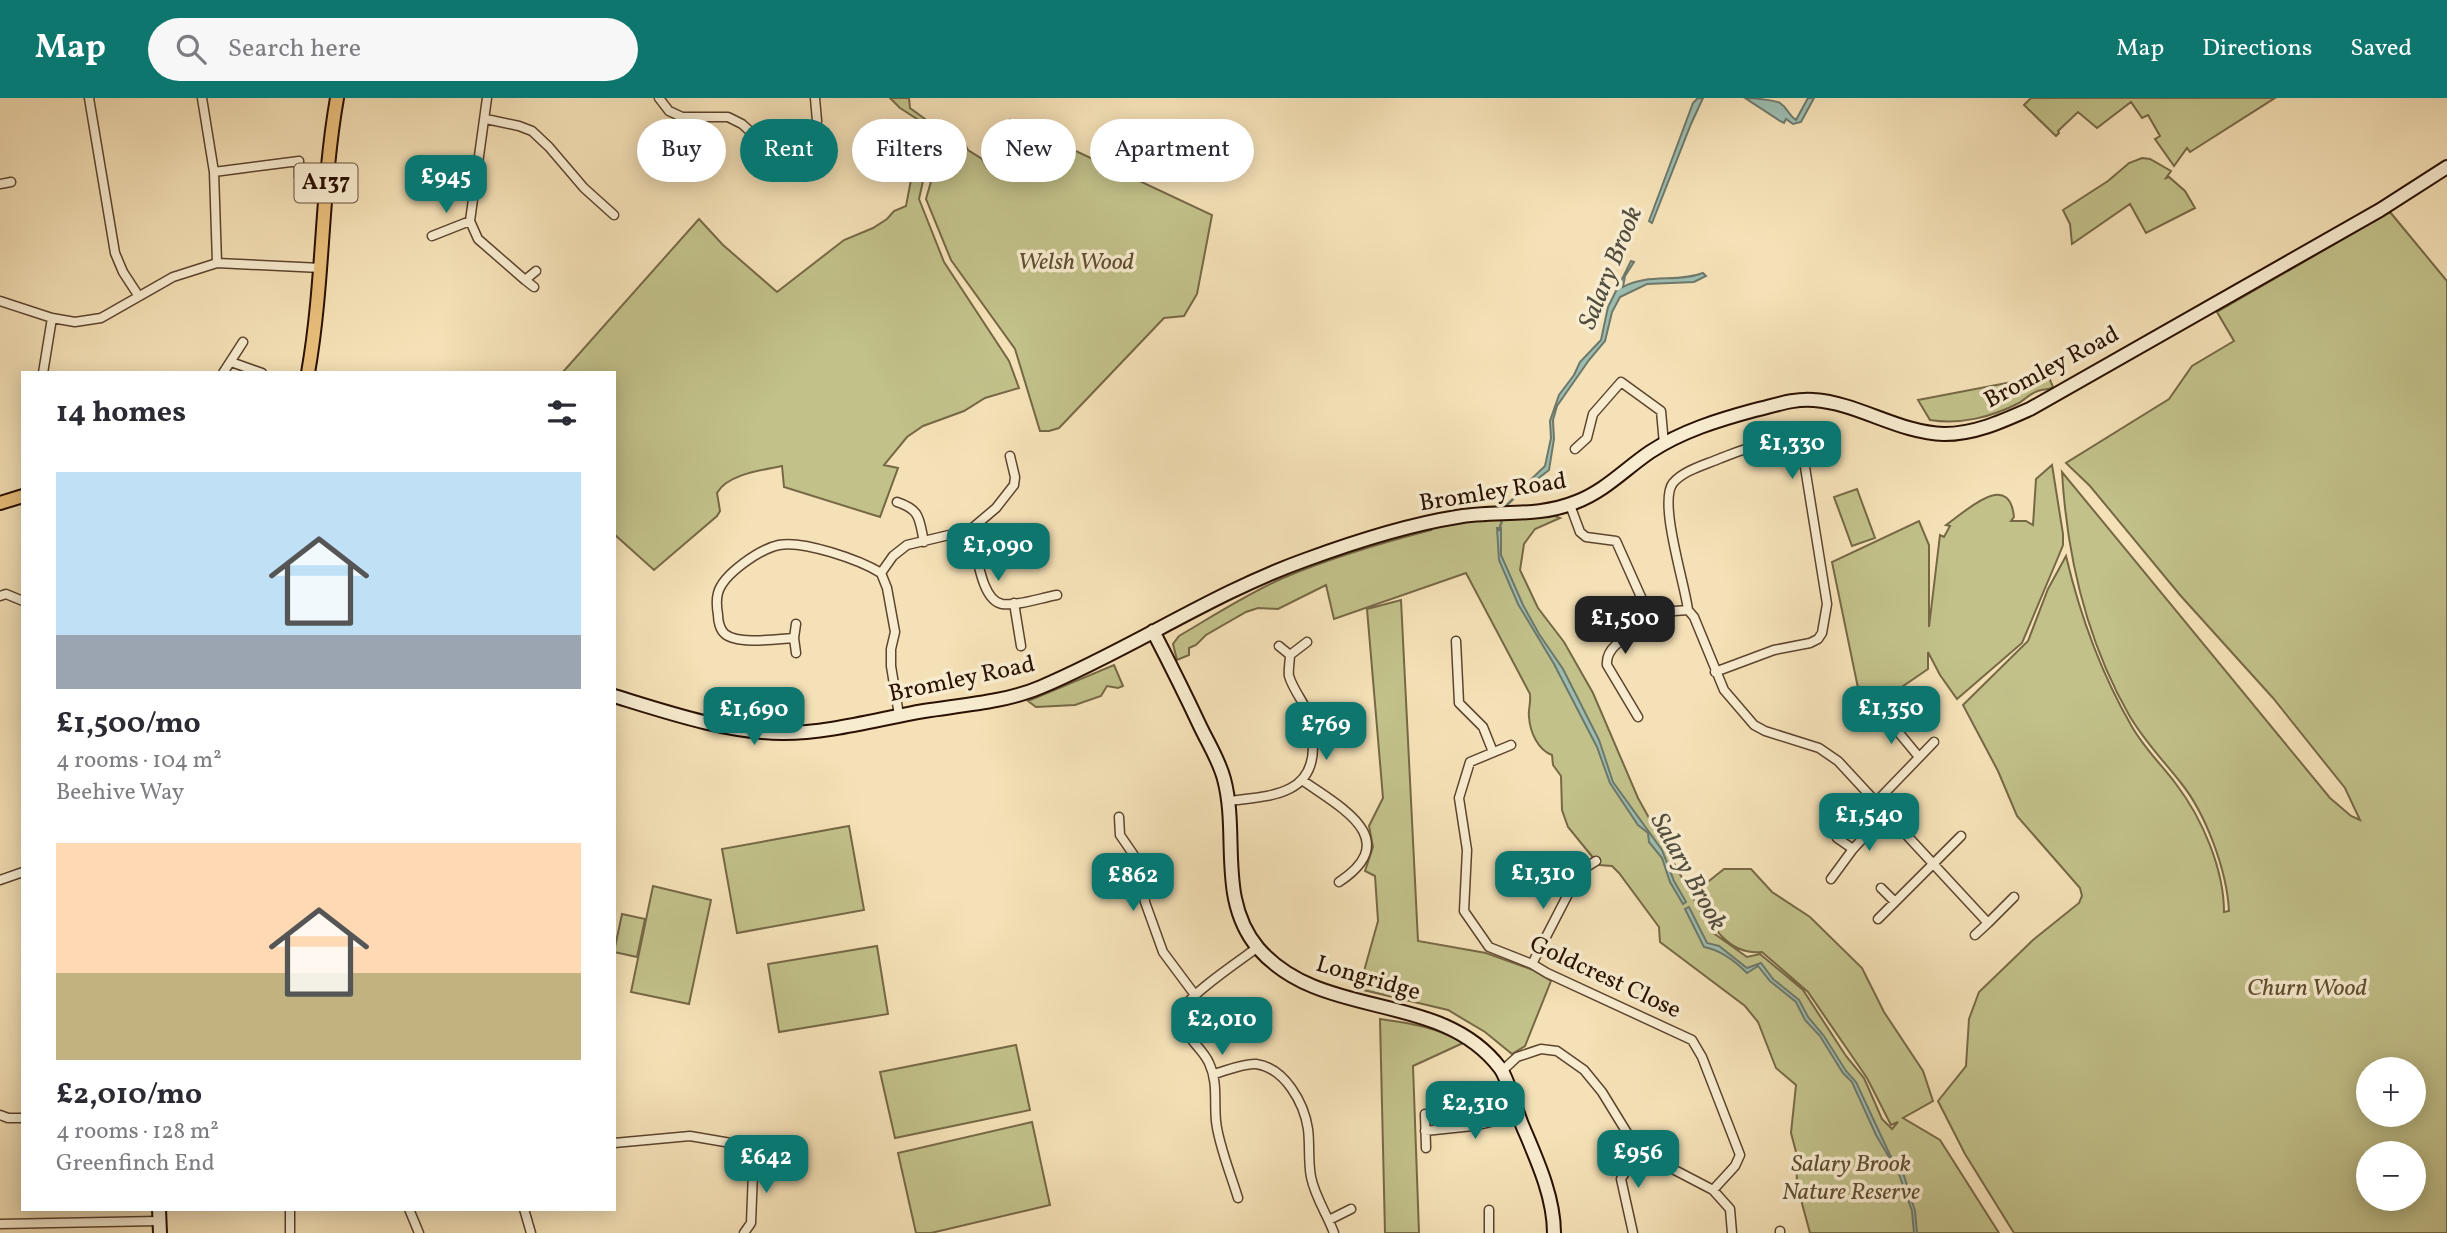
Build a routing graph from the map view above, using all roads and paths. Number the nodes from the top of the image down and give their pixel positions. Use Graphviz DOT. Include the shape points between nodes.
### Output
graph roads {
  1 [pos="89,98"];
  2 [pos="202,98"];
  3 [pos="337,98"];
  4 [pos="487,98"];
  5 [pos="659,98"];
  6 [pos="815,98"];
  7 [pos="486,119"];
  8 [pos="432,162"];
  9 [pos="476,167"];
  10 [pos="2447,167"];
  11 [pos="214,172"];
  12 [pos="299,177"];
  13 [pos="11,182"];
  14 [pos="0,184"];
  15 [pos="614,215"];
  16 [pos="470,221"];
  17 [pos="432,236"];
  18 [pos="217,263"];
  19 [pos="321,268"];
  20 [pos="536,271"];
  21 [pos="525,280"];
  22 [pos="534,287"];
  23 [pos="138,295"];
  24 [pos="0,301"];
  25 [pos="52,318"];
  26 [pos="243,342"];
  27 [pos="231,362"];
  28 [pos="43,371"];
  29 [pos="224,371"];
  30 [pos="256,371"];
  31 [pos="308,371"];
  32 [pos="1664,444"];
  33 [pos="1575,449"];
  34 [pos="1010,456"];
  35 [pos="21,497"];
  36 [pos="897,502"];
  37 [pos="0,503"];
  38 [pos="1570,505"];
  39 [pos="970,530"];
  40 [pos="924,542"];
  41 [pos="881,573"];
  42 [pos="1057,595"];
  43 [pos="0,596"];
  44 [pos="21,600"];
  45 [pos="1013,603"];
  46 [pos="1688,610"];
  47 [pos="1654,611"];
  48 [pos="796,624"];
  49 [pos="1153,631"];
  50 [pos="794,638"];
  51 [pos="1456,640"];
  52 [pos="1307,642"];
  53 [pos="1021,646"];
  54 [pos="1279,646"];
  55 [pos="796,653"];
  56 [pos="1290,655"];
  57 [pos="1715,671"];
  58 [pos="616,697"];
  59 [pos="899,715"];
  60 [pos="1885,716"];
  61 [pos="1638,717"];
  62 [pos="1934,742"];
  63 [pos="1511,745"];
  64 [pos="1493,752"];
  65 [pos="1919,757"];
  66 [pos="1303,780"];
  67 [pos="1229,801"];
  68 [pos="1877,801"];
  69 [pos="1887,812"];
  70 [pos="1119,817"];
  71 [pos="1961,836"];
  72 [pos="1837,838"];
  73 [pos="1853,849"];
  74 [pos="1570,859"];
  75 [pos="1596,861"];
  76 [pos="1934,863"];
  77 [pos="1580,871"];
  78 [pos="21,873"];
  79 [pos="1831,879"];
  80 [pos="0,880"];
  81 [pos="1339,882"];
  82 [pos="1881,888"];
  83 [pos="2014,897"];
  84 [pos="1895,902"];
  85 [pos="1878,919"];
  86 [pos="1988,923"];
  87 [pos="1975,935"];
  88 [pos="1258,947"];
  89 [pos="1532,964"];
  90 [pos="1195,995"];
  91 [pos="1502,1071"];
  92 [pos="1214,1074"];
  93 [pos="1425,1114"];
  94 [pos="0,1115"];
  95 [pos="1518,1116"];
  96 [pos="21,1118"];
  97 [pos="1425,1131"];
  98 [pos="616,1143"];
  99 [pos="1641,1147"];
  100 [pos="1426,1148"];
  101 [pos="1713,1189"];
  102 [pos="1238,1198"];
  103 [pos="1351,1209"];
  104 [pos="1489,1210"];
  105 [pos="290,1211"];
  106 [pos="410,1211"];
  107 [pos="525,1211"];
  108 [pos="1329,1220"];
  109 [pos="159,1221"];
  110 [pos="62,1222"];
  111 [pos="0,1224"];
  112 [pos="63,1233"];
  113 [pos="290,1233"];
  114 [pos="419,1233"];
  115 [pos="531,1233"];
  116 [pos="744,1233"];
  117 [pos="1334,1233"];
  118 [pos="1489,1233"];
  119 [pos="1555,1233"];
  120 [pos="1633,1233"];
  121 [pos="1732,1233"];
  1 -- 23 [label="street" via="115,253"];
  2 -- 11 [label="street"];
  3 -- 19 [label="main road, A137"];
  4 -- 7 [label="street"];
  5 -- 6 [label="street" via="669,111 682,117 728,117 772,151 792,154 814,136"];
  7 -- 9 [label="street"];
  7 -- 15 [label="street" via="532,131"];
  8 -- 9 [label="street"];
  9 -- 16 [label="street"];
  10 -- 32 [label="street, Bromley Road" via="2380,210 2001,422 1960,433 1930,433 1825,401 1800,400 1710,423"];
  11 -- 12 [label="street" via="299,161"];
  11 -- 18 [label="street"];
  13 -- 14 [label="street"];
  16 -- 17 [label="street"];
  16 -- 21 [label="street" via="478,239"];
  18 -- 19 [label="street"];
  18 -- 23 [label="street" via="173,277"];
  19 -- 31 [label="main road, A137"];
  20 -- 21 [label="street"];
  21 -- 22 [label="street"];
  23 -- 25 [label="street" via="101,318"];
  24 -- 25 [label="street"];
  25 -- 28 [label="street"];
  26 -- 27 [label="street"];
  27 -- 29 [label="street"];
  27 -- 30 [label="street"];
  32 -- 33 [label="street" via="1661,411 1621,382 1593,414 1587,438"];
  32 -- 38 [label="street, Bromley Road" via="1609,485"];
  34 -- 39 [label="street" via="1014,485 996,509"];
  35 -- 37 [label="main road"];
  36 -- 40 [label="street" via="918,514"];
  38 -- 47 [label="street" via="1586,537 1616,541 1640,598"];
  38 -- 49 [label="street, Bromley Road" via="1534,513 1454,517 1381,535 1252,581"];
  39 -- 40 [label="street"];
  39 -- 45 [label="street" via="990,598 1000,604"];
  40 -- 41 [label="street" via="907,545"];
  41 -- 50 [label="street" via="793,543 765,549 724,581 718,593 719,624 725,634 740,640"];
  41 -- 59 [label="street" via="895,632 891,666"];
  42 -- 45 [label="street"];
  43 -- 44 [label="street"];
  45 -- 53 [label="street"];
  46 -- 47 [label="street"];
  46 -- 57 [label="street"];
  46 -- 57 [label="street" via="1668,490 1681,475 1753,445 1794,445 1804,461 1827,604 1822,634 1810,643"];
  47 -- 61 [label="street" via="1651,623 1612,647 1606,657"];
  48 -- 50 [label="street"];
  49 -- 59 [label="street, Bromley Road" via="1037,689"];
  49 -- 67 [label="street, Longridge" via="1218,762"];
  50 -- 55 [label="street"];
  51 -- 64 [label="street" via="1459,703 1483,727"];
  52 -- 56 [label="street"];
  54 -- 56 [label="street"];
  56 -- 66 [label="street" via="1289,676 1313,725 1313,754"];
  57 -- 68 [label="street" via="1724,690 1754,725 1819,748"];
  58 -- 59 [label="street, Bromley Road" via="669,713 771,733"];
  60 -- 65 [label="street"];
  62 -- 65 [label="street"];
  63 -- 64 [label="street, Goldcrest Close"];
  64 -- 89 [label="street, Goldcrest Close" via="1470,762 1459,798 1468,850 1464,911 1489,947"];
  65 -- 68 [label="street"];
  66 -- 67 [label="street" via="1291,790"];
  66 -- 81 [label="street" via="1361,824 1366,838 1363,861"];
  67 -- 88 [label="street, Longridge" via="1230,876 1235,900"];
  68 -- 69 [label="street"];
  69 -- 73 [label="street"];
  69 -- 76 [label="street"];
  70 -- 90 [label="street" via="1120,835 1142,867 1145,902 1163,952"];
  71 -- 76 [label="street"];
  72 -- 73 [label="street"];
  73 -- 79 [label="street"];
  74 -- 77 [label="street"];
  75 -- 77 [label="street"];
  76 -- 84 [label="street"];
  76 -- 86 [label="street"];
  77 -- 89 [label="street"];
  78 -- 80 [label="street"];
  82 -- 84 [label="street"];
  83 -- 86 [label="street"];
  84 -- 85 [label="street"];
  86 -- 87 [label="street"];
  88 -- 90 [label="street"];
  88 -- 91 [label="street, Longridge" via="1298,981 1448,1026 1487,1053"];
  89 -- 101 [label="street, Goldcrest Close" via="1692,1040 1740,1155"];
  90 -- 92 [label="street" via="1183,1009 1182,1027"];
  91 -- 95 [label="street, Longridge"];
  91 -- 99 [label="street" via="1517,1057 1541,1049 1557,1051 1584,1070"];
  92 -- 102 [label="street" via="1216,1122"];
  92 -- 108 [label="street" via="1256,1064 1271,1069 1295,1093 1308,1129 1314,1188"];
  93 -- 97 [label="street"];
  94 -- 96 [label="street"];
  95 -- 97 [label="street"];
  95 -- 119 [label="street, Longridge" via="1555,1215"];
  97 -- 100 [label="street"];
  98 -- 116 [label="street" via="690,1136 754,1147 751,1223"];
  99 -- 101 [label="street"];
  99 -- 120 [label="street" via="1621,1179"];
  101 -- 121 [label="street" via="1730,1209"];
  103 -- 108 [label="street"];
  104 -- 118 [label="street"];
  105 -- 113 [label="street"];
  106 -- 114 [label="street"];
  107 -- 115 [label="street"];
  108 -- 117 [label="street"];
  109 -- 110 [label="street"];
  110 -- 111 [label="street"];
  110 -- 112 [label="street"];
}
